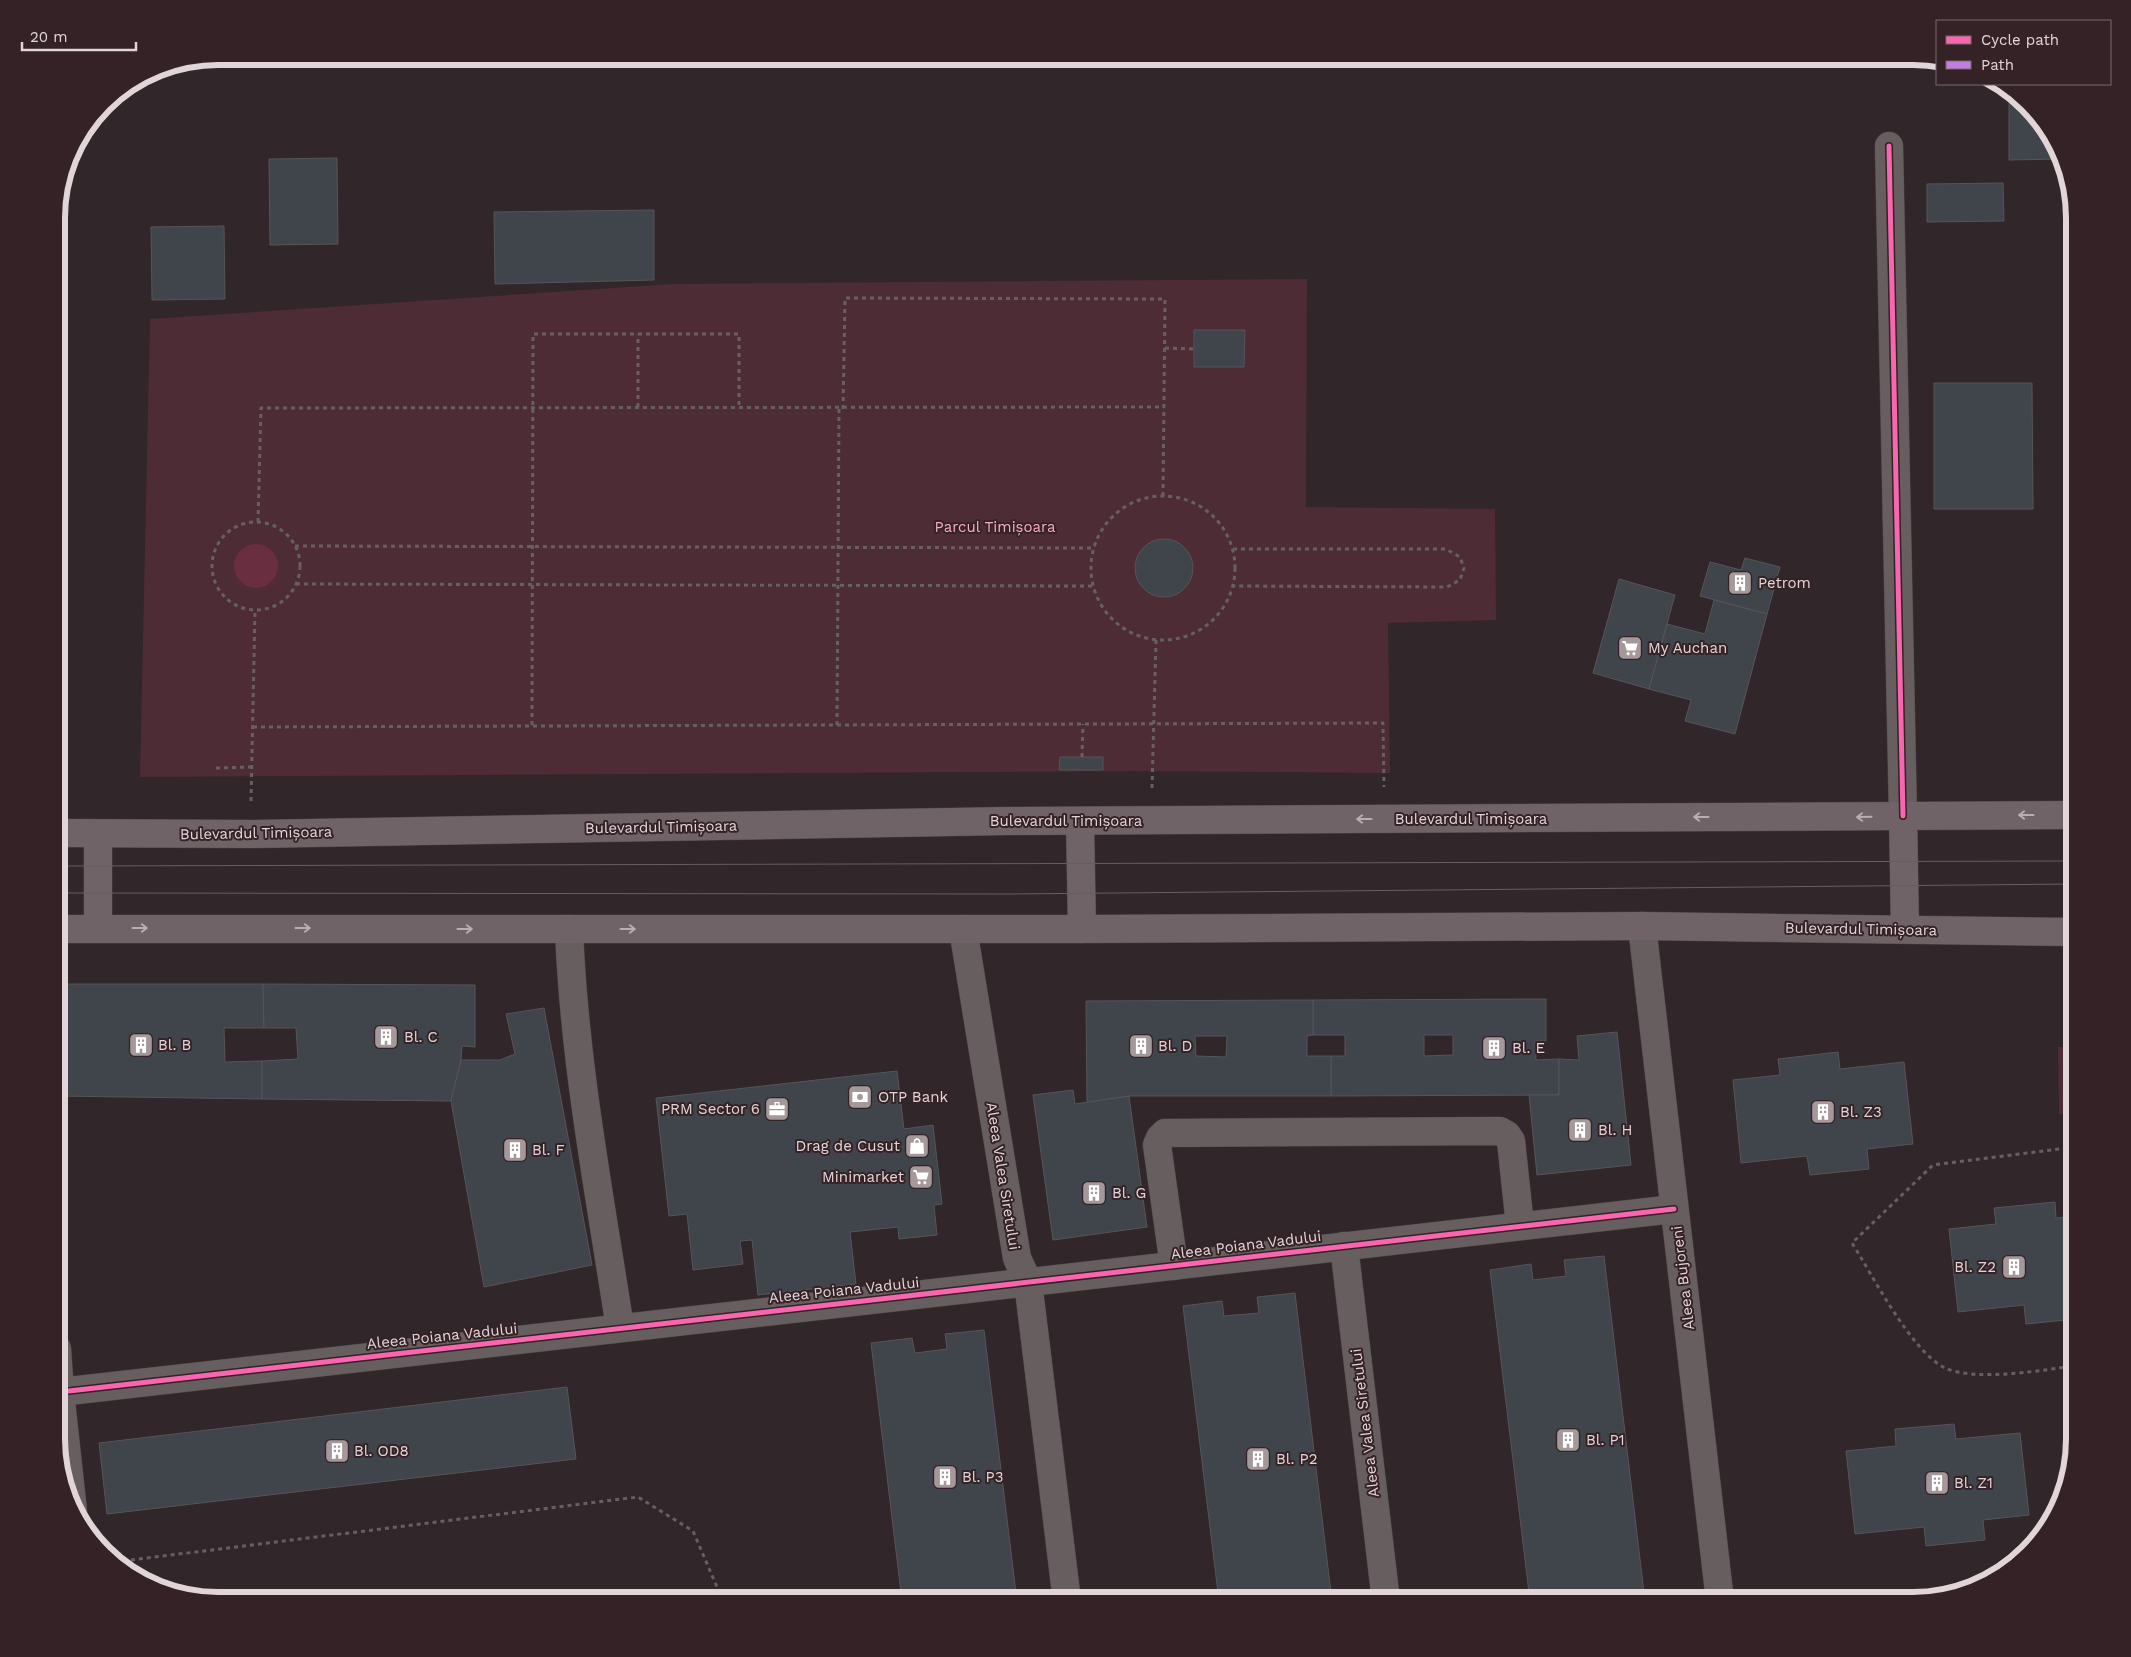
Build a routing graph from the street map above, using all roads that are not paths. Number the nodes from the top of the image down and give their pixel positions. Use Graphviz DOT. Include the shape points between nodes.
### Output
graph roads {
  1 [pos="1889,146"];
  2 [pos="2066,815"];
  3 [pos="1903,816"];
  4 [pos="1080,821"];
  5 [pos="65,833"];
  6 [pos="98,834"];
  7 [pos="1642,926"];
  8 [pos="98,928"];
  9 [pos="65,929"];
  10 [pos="569,929"];
  11 [pos="963,929"];
  12 [pos="1082,929"];
  13 [pos="1905,929"];
  14 [pos="2066,932"];
  15 [pos="1674,1209"];
  16 [pos="1520,1226"];
  17 [pos="1344,1246"];
  18 [pos="1174,1266"];
  19 [pos="1028,1282"];
  20 [pos="620,1328"];
  21 [pos="65,1391"];
  22 [pos="65,1438"];
  23 [pos="69,1474"];
  24 [pos="1066,1592"];
  25 [pos="1385,1592"];
  26 [pos="1719,1592"];
  1 -- 3 [label="street"];
  2 -- 3 [label="main road, Bulevardul Timișoara, one-way"];
  3 -- 4 [label="main road, Bulevardul Timișoara, one-way"];
  3 -- 13 [label="main road"];
  4 -- 6 [label="main road, Bulevardul Timișoara"];
  4 -- 12 [label="main road"];
  5 -- 6 [label="main road, Bulevardul Timișoara"];
  6 -- 8 [label="main road"];
  7 -- 12 [label="main road, Bulevardul Timișoara"];
  7 -- 13 [label="main road, Bulevardul Timișoara"];
  7 -- 15 [label="street, Aleea Bujoreni"];
  8 -- 9 [label="main road, Bulevardul Timișoara"];
  8 -- 10 [label="main road, Bulevardul Timișoara, one-way"];
  10 -- 11 [label="main road, Bulevardul Timișoara, one-way"];
  10 -- 20 [label="street" via="571,979 587,1107"];
  11 -- 12 [label="main road, Bulevardul Timișoara"];
  11 -- 19 [label="street, Aleea Valea Siretului" via="1016,1258"];
  13 -- 14 [label="main road, Bulevardul Timișoara"];
  15 -- 16 [label="street, Aleea Poiana Vadului"];
  15 -- 26 [label="street, Aleea Bujoreni"];
  16 -- 17 [label="street, Aleea Poiana Vadului"];
  16 -- 18 [label="street" via="1511,1141 1500,1131 1165,1133 1157,1146"];
  17 -- 18 [label="street, Aleea Poiana Vadului"];
  17 -- 25 [label="street, Aleea Valea Siretului"];
  18 -- 19 [label="street, Aleea Poiana Vadului"];
  19 -- 20 [label="street, Aleea Poiana Vadului"];
  19 -- 24 [label="street, Aleea Valea Siretului"];
  20 -- 21 [label="street, Aleea Poiana Vadului"];
  22 -- 23 [label="street"];
}
